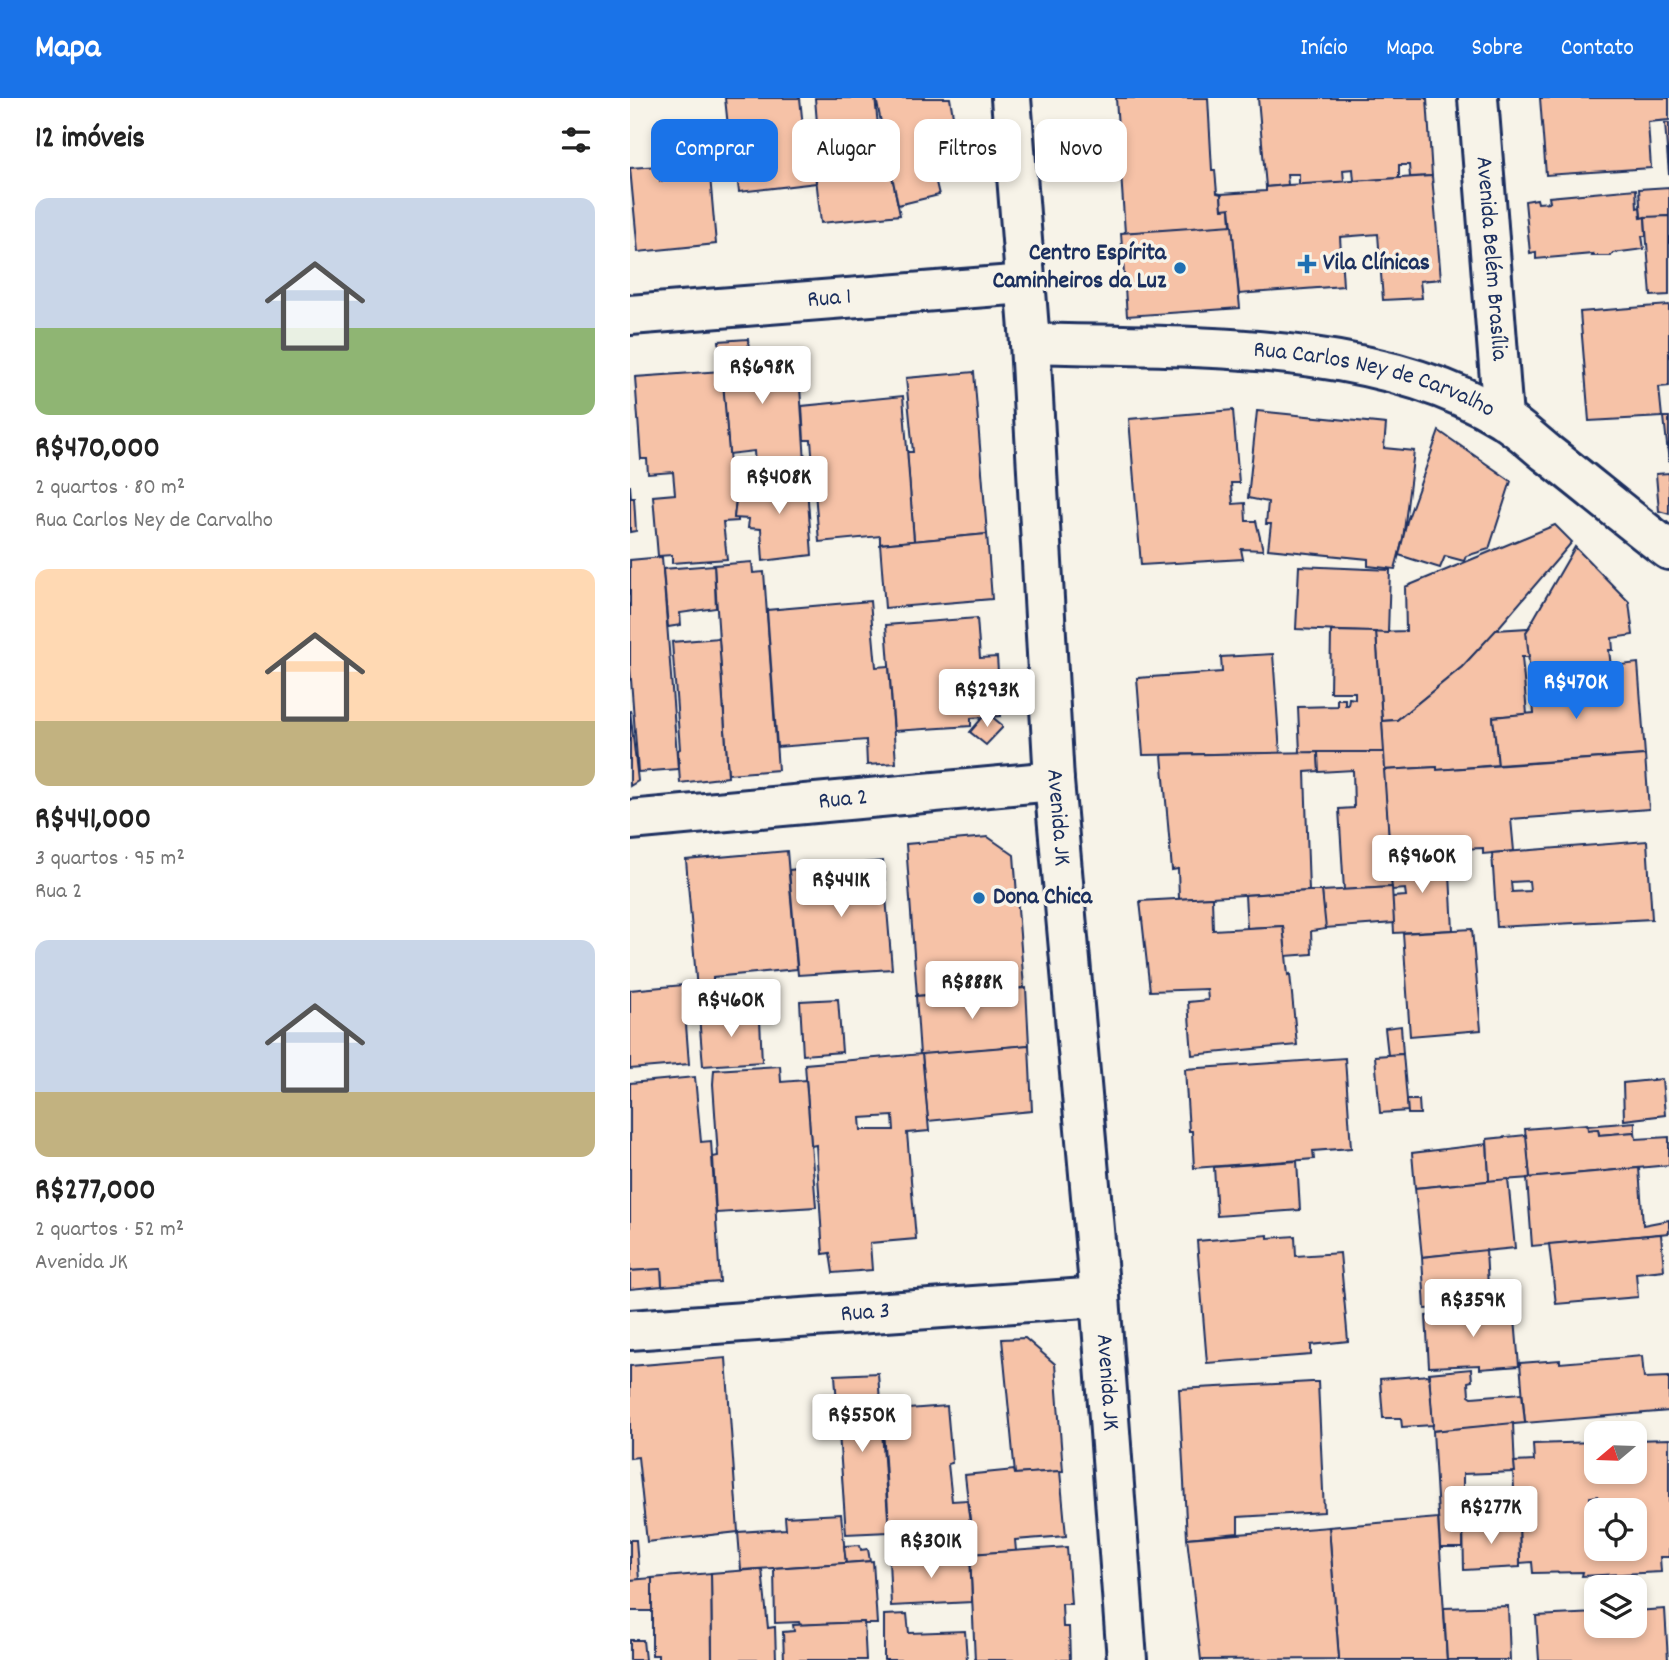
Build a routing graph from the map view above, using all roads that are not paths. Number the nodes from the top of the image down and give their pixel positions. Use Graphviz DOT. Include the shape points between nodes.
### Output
graph roads {
  1 [pos="1011,98"];
  2 [pos="1478,98"];
  3 [pos="1026,284"];
  4 [pos="630,315"];
  5 [pos="1030,344"];
  6 [pos="1503,418"];
  7 [pos="1669,550"];
  8 [pos="1054,781"];
  9 [pos="630,820"];
  10 [pos="1100,1297"];
  11 [pos="630,1330"];
  12 [pos="1127,1660"];
  1 -- 3 [label="street, Avenida JK"];
  2 -- 6 [label="street, Avenida Belém Brasília"];
  3 -- 4 [label="street, Rua 1"];
  3 -- 5 [label="street, Avenida JK"];
  5 -- 6 [label="street, Rua Carlos Ney de Carvalho" via="1265,351 1307,357 1414,379"];
  5 -- 8 [label="street, Avenida JK"];
  6 -- 7 [label="street, Rua Carlos Ney de Carvalho"];
  8 -- 9 [label="street, Rua 2"];
  8 -- 10 [label="street, Avenida JK"];
  10 -- 11 [label="street, Rua 3"];
  10 -- 12 [label="street, Avenida JK"];
}
